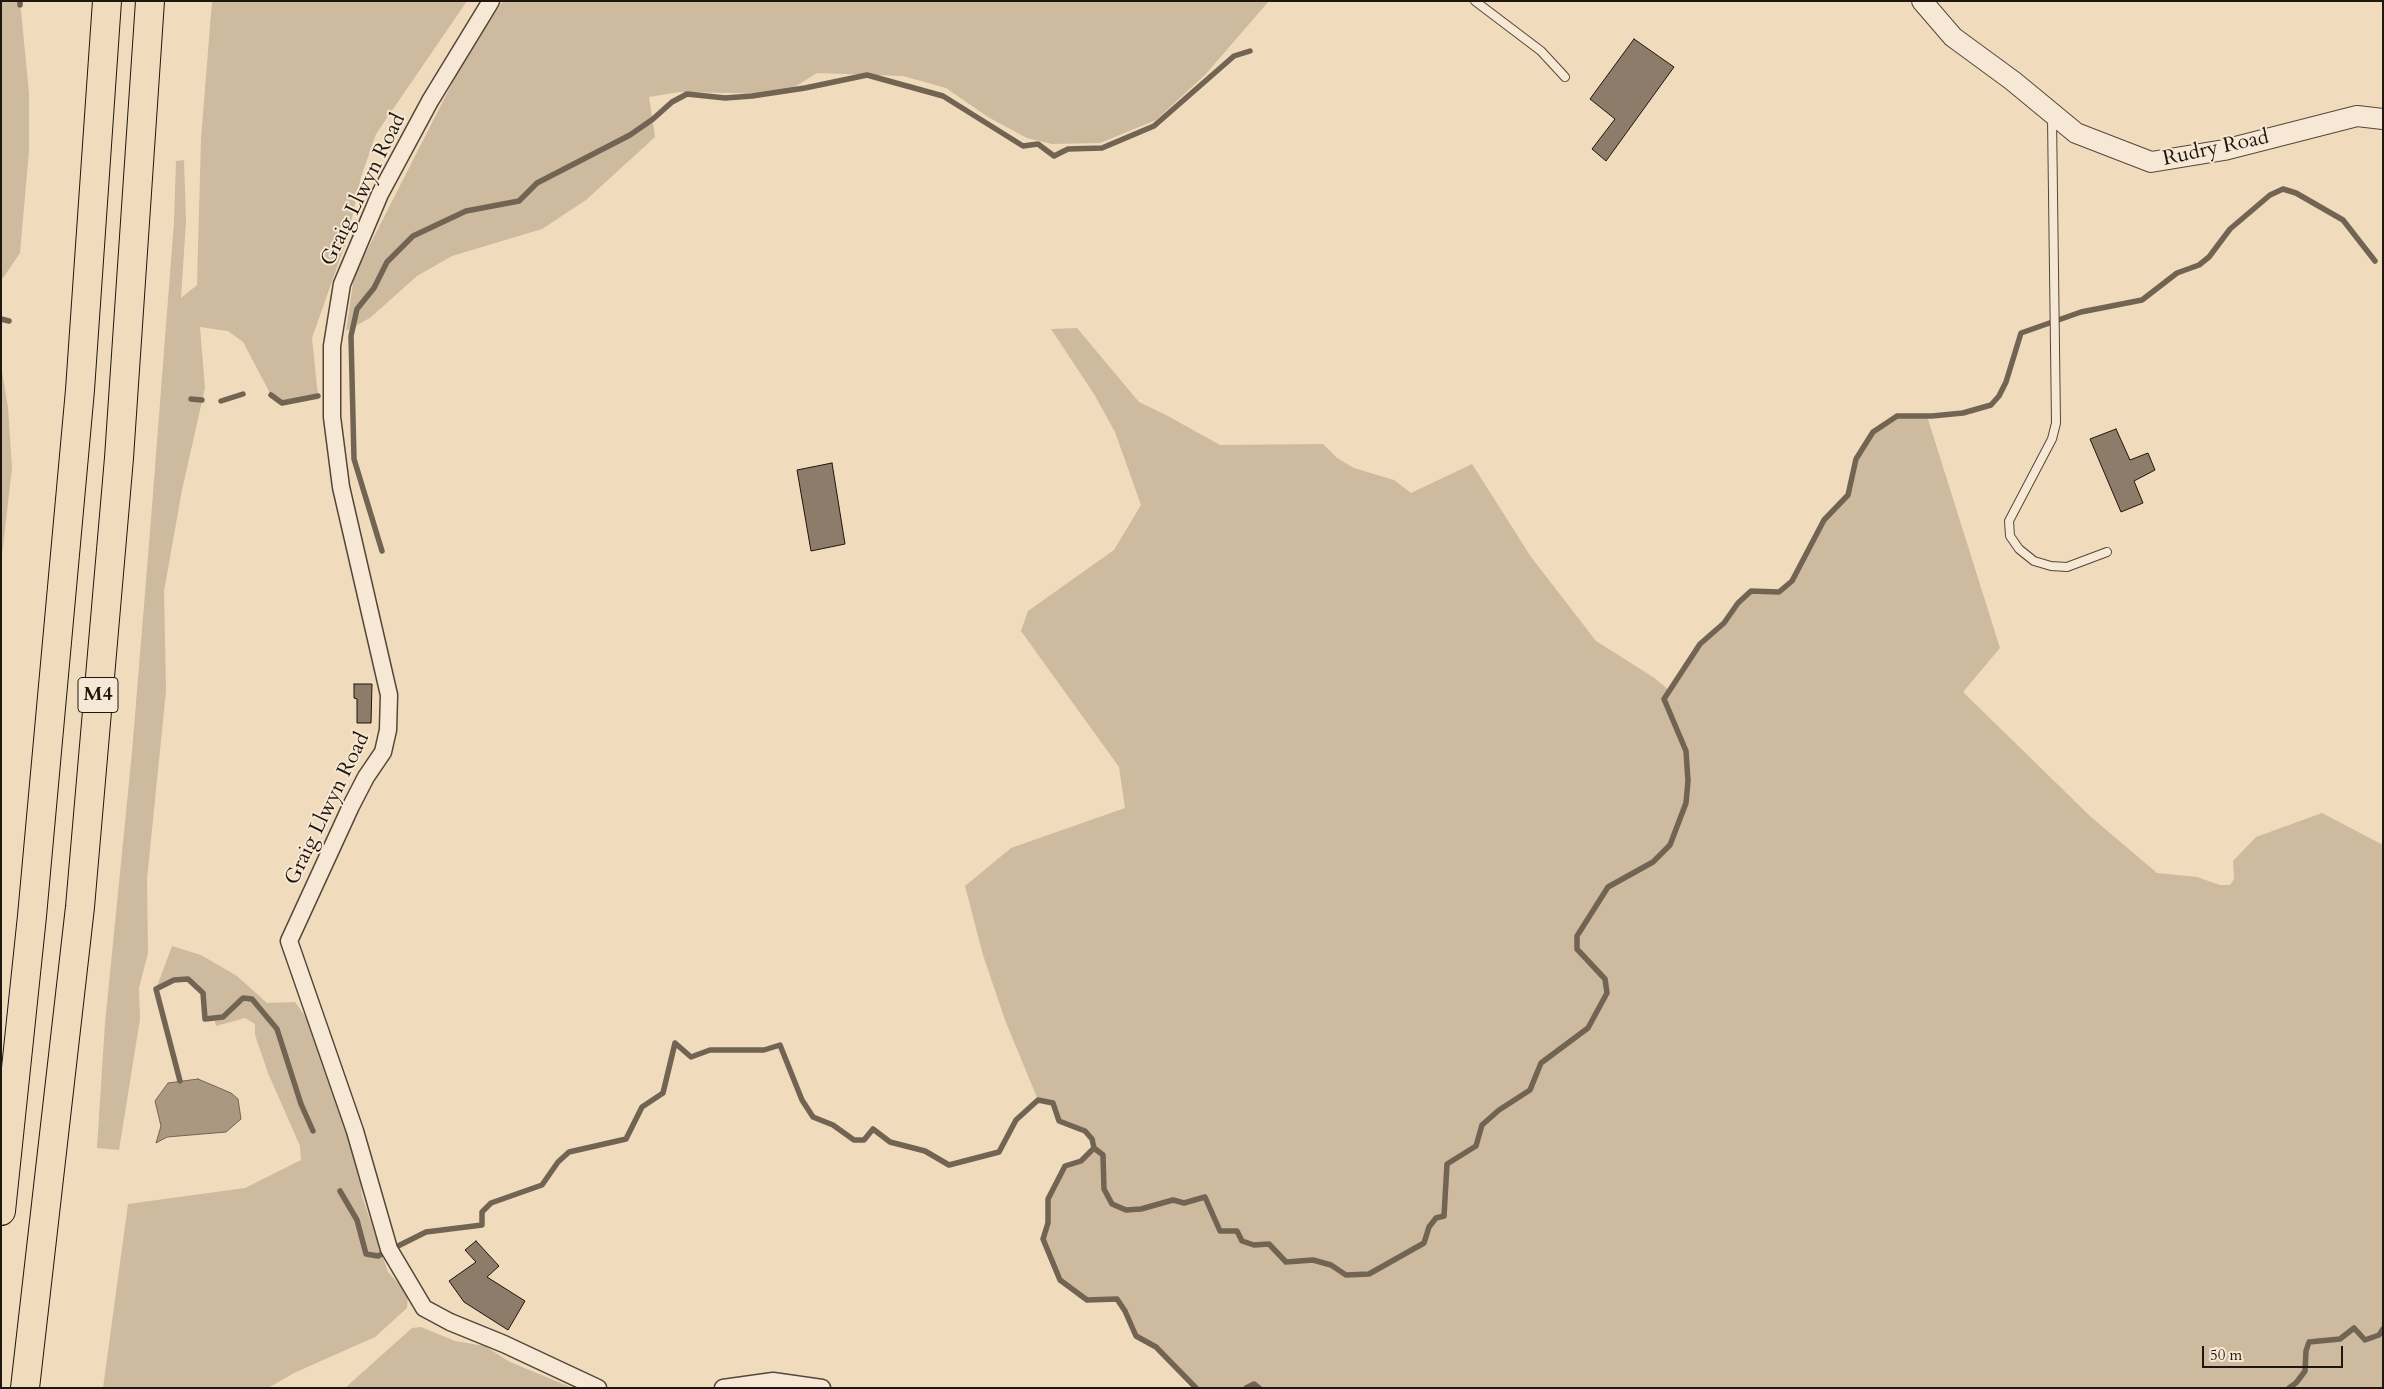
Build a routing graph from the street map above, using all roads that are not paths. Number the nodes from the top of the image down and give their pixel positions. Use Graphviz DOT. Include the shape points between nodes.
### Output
graph roads {
  1 [pos="107,1"];
  2 [pos="150,1"];
  3 [pos="492,1"];
  4 [pos="1475,1"];
  5 [pos="1922,1"];
  6 [pos="1566,77"];
  7 [pos="2052,113"];
  8 [pos="2383,119"];
  9 [pos="2107,552"];
  10 [pos="1,1211"];
  11 [pos="25,1388"];
  12 [pos="598,1388"];
  13 [pos="723,1388"];
  14 [pos="822,1388"];
  1 -- 10 [label="highway, M4" via="76,429 32,916"];
  2 -- 11 [label="highway, M4" via="118,468 80,907"];
  3 -- 12 [label="street, Graig Llwyn Road" via="430,101 380,194 342,284 332,346 332,416 341,487 389,695 388,730 384,752 351,806 289,941 355,1131 389,1249 424,1308"];
  4 -- 6 [label="lane" via="1541,51"];
  5 -- 7 [label="street, Rudry Road" via="1954,37"];
  7 -- 8 [label="street, Rudry Road" via="2076,133 2151,162 2224,150 2357,116"];
  7 -- 9 [label="lane" via="2056,423 2052,439 2009,521 2010,536 2019,549 2034,561 2051,566 2068,567"];
  13 -- 14 [label="street" via="773,1381"];
}
